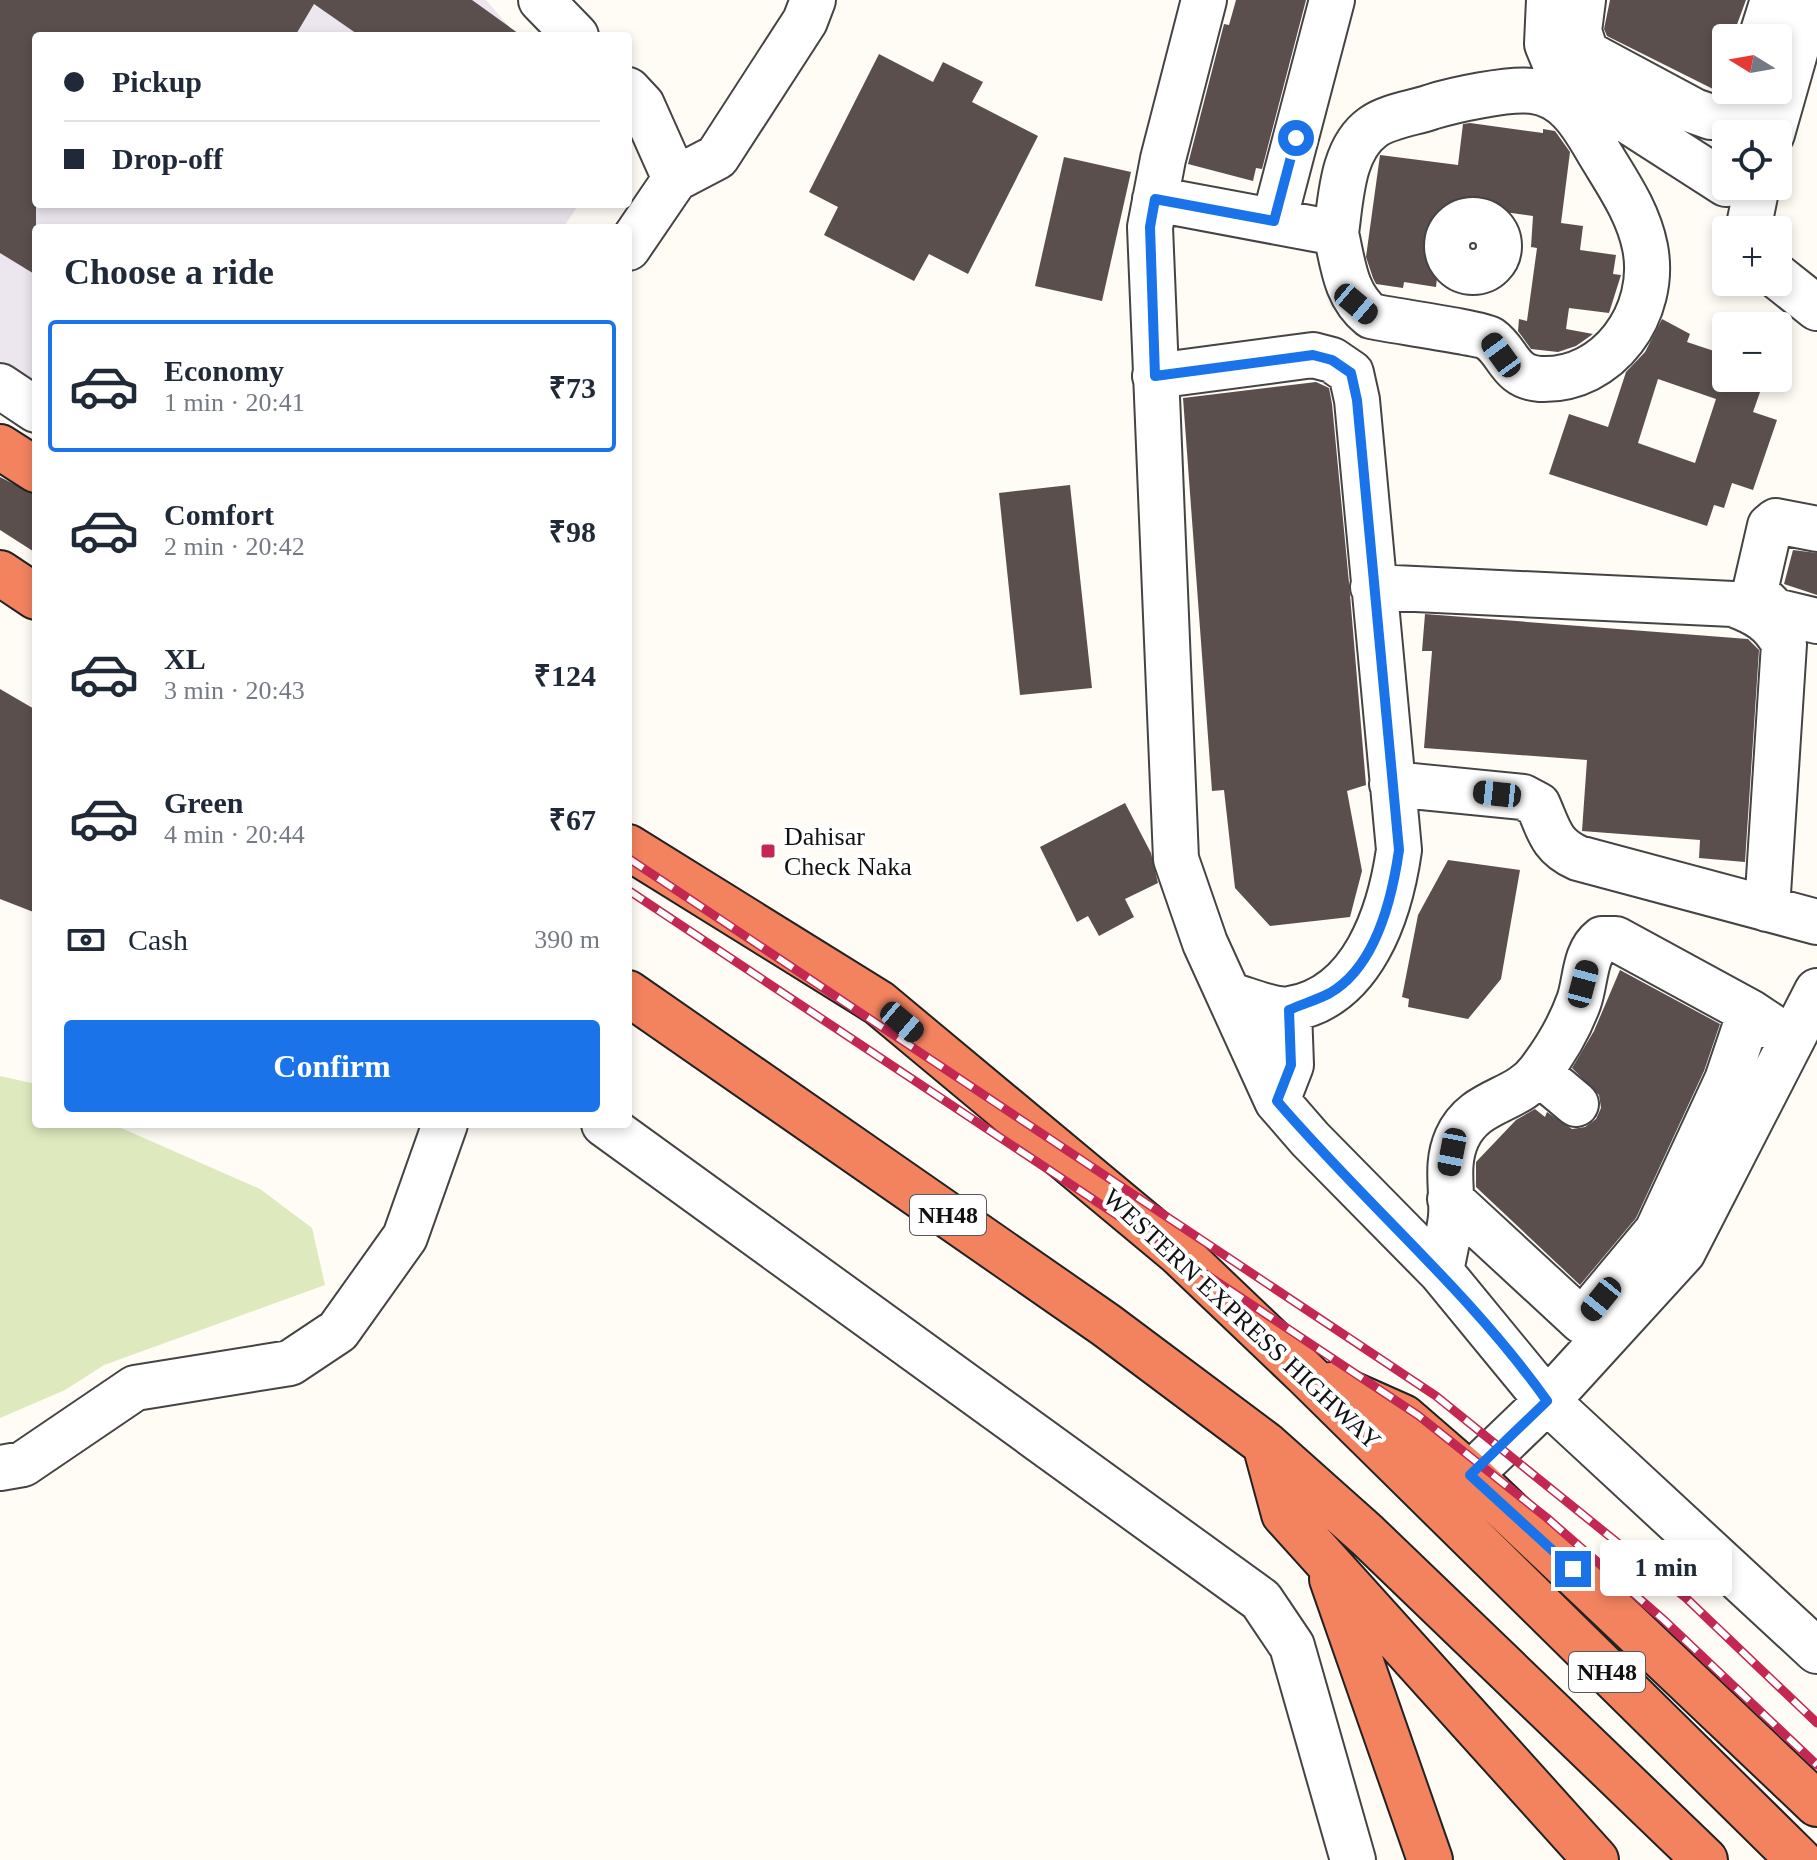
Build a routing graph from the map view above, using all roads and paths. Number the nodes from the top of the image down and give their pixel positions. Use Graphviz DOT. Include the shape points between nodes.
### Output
graph roads {
  1 [pos="541,0"];
  2 [pos="813,0"];
  3 [pos="1204,0"];
  4 [pos="1332,0"];
  5 [pos="1549,0"];
  6 [pos="1583,0"];
  7 [pos="1773,0"];
  8 [pos="1810,0"];
  9 [pos="1765,24"];
  10 [pos="572,32"];
  11 [pos="632,94"];
  12 [pos="1739,104"];
  13 [pos="1776,120"];
  14 [pos="1712,177"];
  15 [pos="675,179"];
  16 [pos="1155,199"];
  17 [pos="1274,221"];
  18 [pos="1336,233"];
  19 [pos="632,242"];
  20 [pos="1468,272"];
  21 [pos="1792,288"];
  22 [pos="1817,308"];
  23 [pos="1454,332"];
  24 [pos="1155,376"];
  25 [pos="0,386"];
  26 [pos="32,407"];
  27 [pos="0,447"];
  28 [pos="32,467"];
  29 [pos="1817,529"];
  30 [pos="0,573"];
  31 [pos="1373,587"];
  32 [pos="32,594"];
  33 [pos="1817,621"];
  34 [pos="1392,784"];
  35 [pos="632,849"];
  36 [pos="1767,909"];
  37 [pos="1817,922"];
  38 [pos="1817,991"];
  39 [pos="1230,995"];
  40 [pos="632,996"];
  41 [pos="1289,1010"];
  42 [pos="1750,1012"];
  43 [pos="1792,1040"];
  44 [pos="1539,1073"];
  45 [pos="1277,1101"];
  46 [pos="1576,1104"];
  47 [pos="444,1128"];
  48 [pos="610,1128"];
  49 [pos="1721,1135"];
  50 [pos="1450,1199"];
  51 [pos="1441,1272"];
  52 [pos="1582,1321"];
  53 [pos="1307,1375"];
  54 [pos="1539,1389"];
  55 [pos="1265,1444"];
  56 [pos="0,1468"];
  57 [pos="1470,1475"];
  58 [pos="1324,1556"];
  59 [pos="1817,1651"];
  60 [pos="1817,1804"];
  61 [pos="1353,1860"];
  62 [pos="1430,1860"];
  63 [pos="1596,1860"];
  64 [pos="1705,1860"];
  65 [pos="1799,1860"];
  1 -- 10 [label="street"];
  2 -- 15 [label="street" via="805,21 717,157"];
  3 -- 16 [label="street"];
  4 -- 17 [label="street"];
  5 -- 14 [label="street" via="1547,44 1561,78"];
  6 -- 12 [label="street" via="1582,46 1599,62 1711,117 1735,116"];
  7 -- 9 [label="street"];
  8 -- 13 [label="street"];
  11 -- 15 [label="street" via="642,105"];
  15 -- 19 [label="street"];
  16 -- 17 [label="street"];
  16 -- 24 [label="street" via="1150,227"];
  17 -- 18 [label="street"];
  18 -- 23 [label="street" via="1356,304 1371,316"];
  18 -- 23 [label="street" via="1355,147 1374,126 1451,101 1532,91 1559,100 1578,117 1636,215 1647,269 1632,330 1590,369 1543,379 1526,377 1490,338"];
  20 -- 23 [label="street"];
  21 -- 22 [label="street"];
  24 -- 31 [label="street" via="1313,355 1351,373"];
  24 -- 39 [label="street" via="1176,859 1205,943"];
  25 -- 26 [label="street"];
  27 -- 28 [label="highway"];
  29 -- 33 [label="street" via="1788,521 1770,526 1755,591 1775,611"];
  30 -- 32 [label="highway"];
  31 -- 34 [label="street"];
  31 -- 36 [label="street" via="1733,604 1756,612 1775,627 1784,644"];
  34 -- 36 [label="street" via="1523,797 1538,805 1549,837 1562,851"];
  34 -- 41 [label="street" via="1399,850 1394,884 1376,933 1358,967 1331,993"];
  35 -- 53 [label="highway, WESTERN EXPRESS HIGHWAY / NH48" via="879,1003 1178,1252"];
  36 -- 37 [label="street"];
  38 -- 43 [label="street"];
  39 -- 41 [label="street"];
  39 -- 45 [label="street"];
  40 -- 55 [label="highway, NH48" via="1106,1325"];
  41 -- 45 [label="street" via="1291,1065"];
  42 -- 43 [label="street"];
  42 -- 44 [label="street" via="1616,939 1602,939 1590,953 1579,1001 1564,1035"];
  42 -- 49 [label="street" via="1727,1080"];
  43 -- 49 [label="street"];
  44 -- 46 [label="street"];
  44 -- 50 [label="street" via="1519,1092 1471,1115 1452,1152"];
  45 -- 51 [label="street"];
  47 -- 56 [label="street" via="405,1237 338,1331 290,1363 135,1388 23,1464"];
  48 -- 61 [label="street" via="1261,1600 1292,1646"];
  49 -- 52 [label="street" via="1657,1231"];
  49 -- 54 [label="street" via="1683,1252"];
  50 -- 51 [label="street"];
  50 -- 52 [label="street"];
  51 -- 54 [label="street"];
  52 -- 54 [label="street"];
  53 -- 57 [label="highway" via="1403,1417"];
  53 -- 65 [label="highway, WESTERN EXPRESS HIGHWAY / NH48"];
  54 -- 57 [label="street"];
  54 -- 59 [label="street"];
  55 -- 58 [label="highway" via="1284,1514"];
  55 -- 64 [label="highway, NH48"];
  57 -- 60 [label="highway"];
  58 -- 62 [label="highway"];
  58 -- 63 [label="highway"];
}
